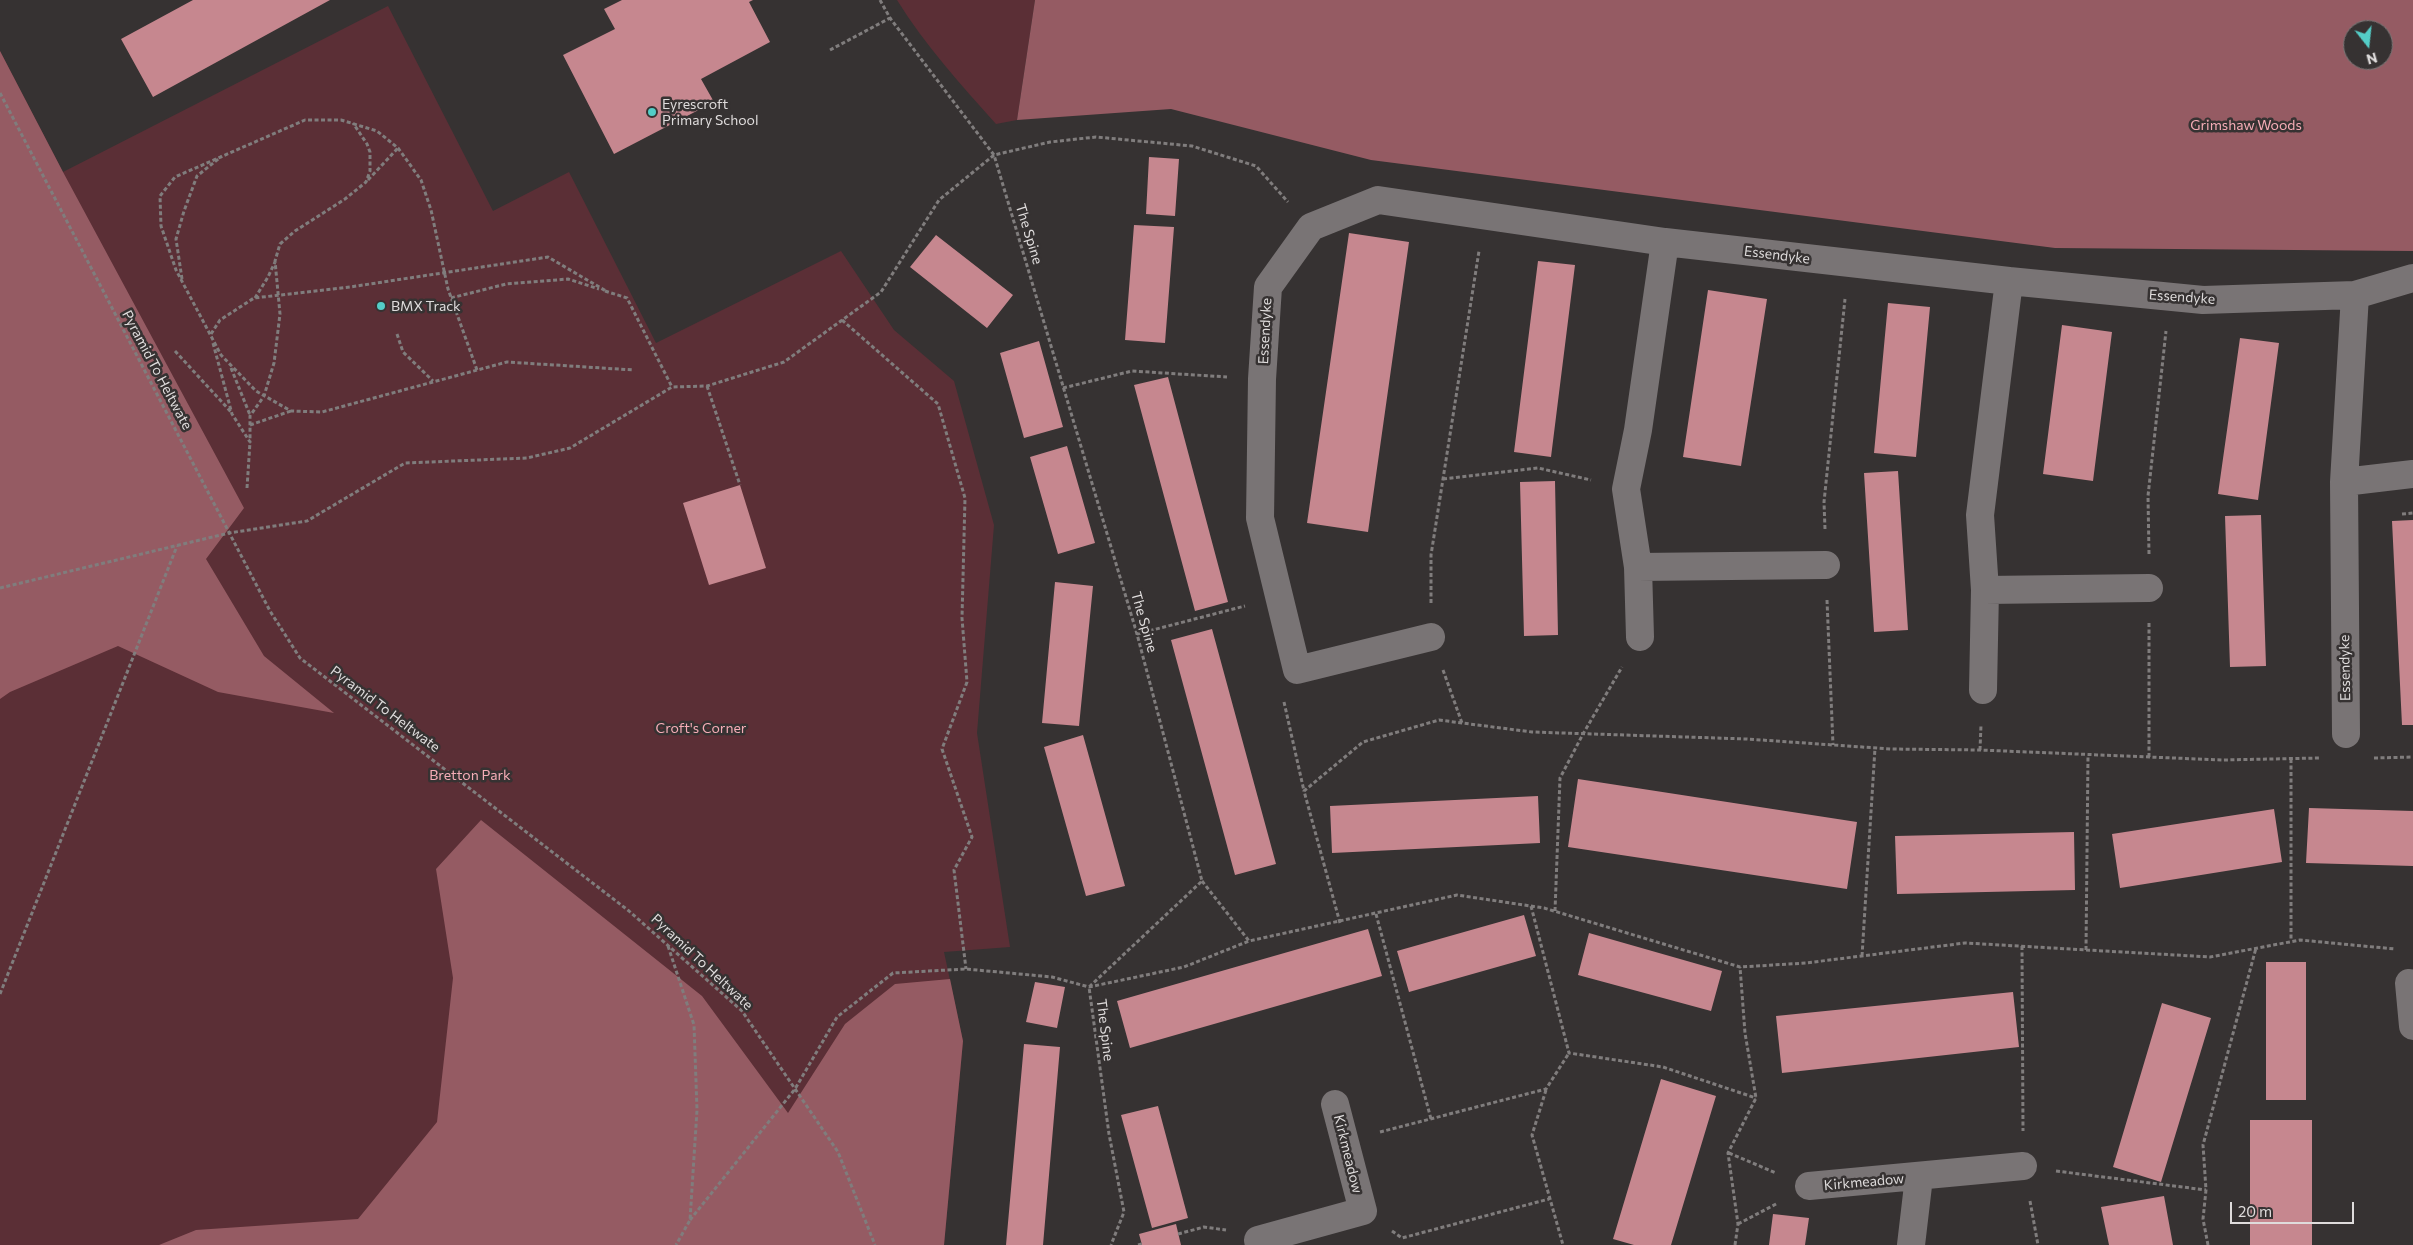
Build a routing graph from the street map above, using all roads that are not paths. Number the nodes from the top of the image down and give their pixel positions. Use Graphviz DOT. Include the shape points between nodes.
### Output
graph roads {
  1 [pos="1665,242"];
  2 [pos="2413,278"];
  3 [pos="2009,281"];
  4 [pos="2355,295"];
  5 [pos="2413,474"];
  6 [pos="2344,482"];
  7 [pos="1826,565"];
  8 [pos="1638,567"];
  9 [pos="2149,588"];
  10 [pos="1985,590"];
  11 [pos="1640,636"];
  12 [pos="1431,637"];
  13 [pos="1983,690"];
  14 [pos="2346,734"];
  15 [pos="2409,983"];
  16 [pos="2413,1026"];
  17 [pos="1335,1104"];
  18 [pos="2024,1166"];
  19 [pos="1919,1178"];
  20 [pos="1809,1186"];
  21 [pos="1258,1243"];
  22 [pos="1912,1245"];
  1 -- 3 [label="street, Essendyke"];
  1 -- 8 [label="street" via="1638,430 1626,489"];
  1 -- 12 [label="street, Essendyke" via="1378,200 1311,227 1268,287 1262,379 1260,518 1297,670"];
  2 -- 4 [label="street, Essendyke"];
  3 -- 4 [label="street, Essendyke" via="2203,300"];
  3 -- 10 [label="street" via="1980,515"];
  4 -- 6 [label="street, Essendyke"];
  5 -- 6 [label="street"];
  6 -- 14 [label="street, Essendyke"];
  7 -- 8 [label="street"];
  8 -- 11 [label="street"];
  9 -- 10 [label="street"];
  10 -- 13 [label="street"];
  15 -- 16 [label="street"];
  17 -- 21 [label="street, Kirkmeadow" via="1363,1211"];
  18 -- 19 [label="street, Kirkmeadow"];
  19 -- 20 [label="street, Kirkmeadow"];
  19 -- 22 [label="street, Kirkmeadow"];
}
